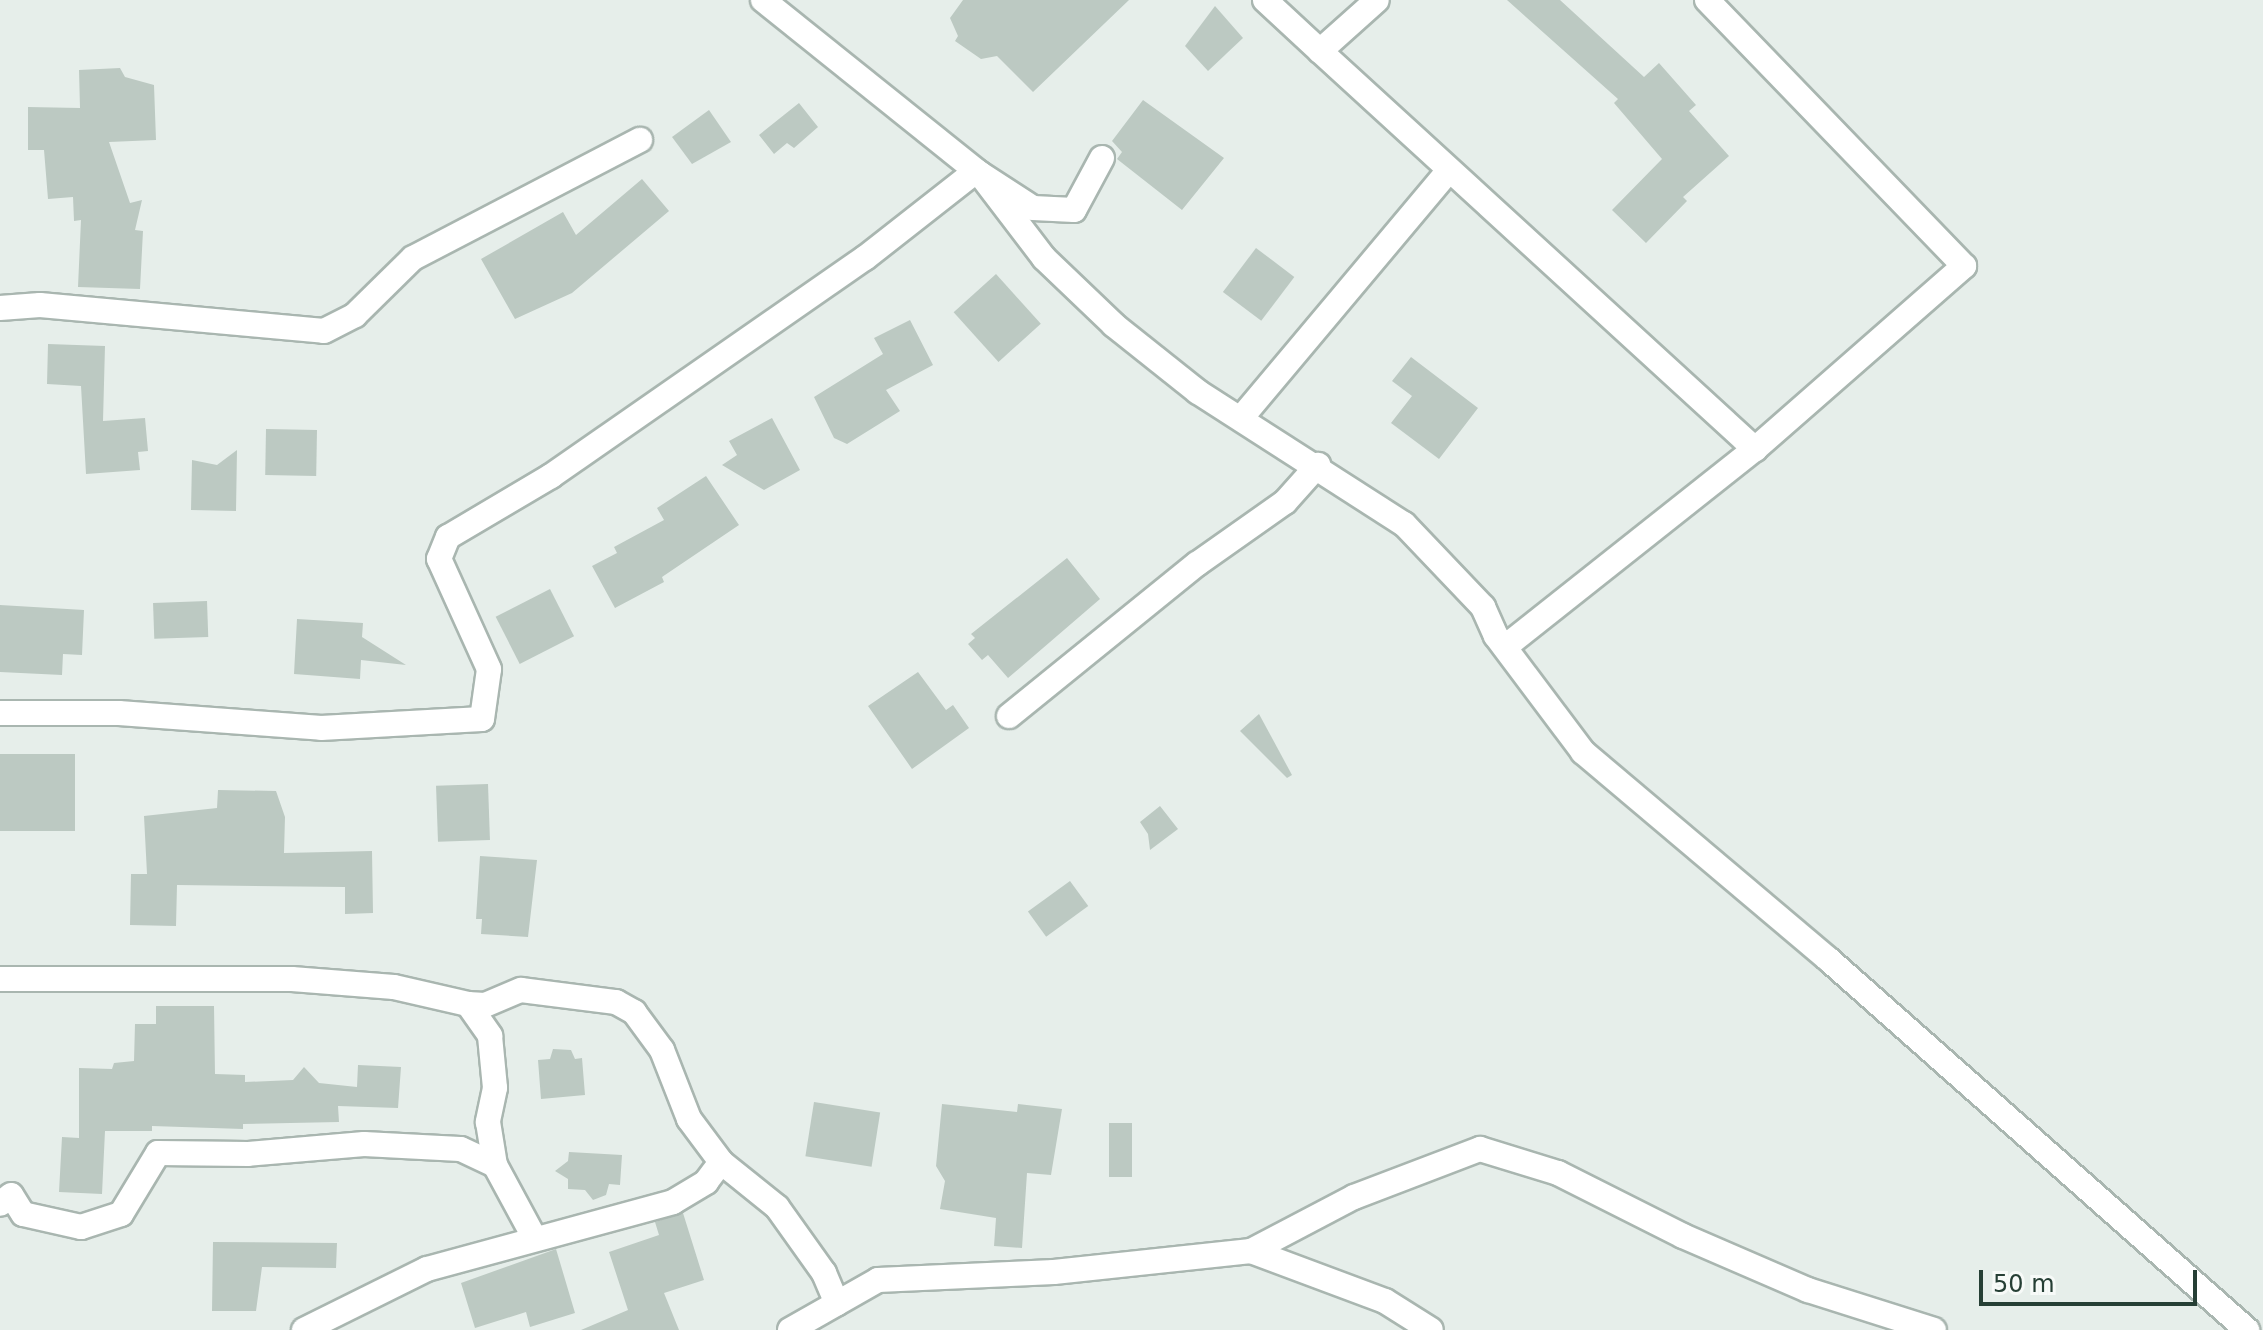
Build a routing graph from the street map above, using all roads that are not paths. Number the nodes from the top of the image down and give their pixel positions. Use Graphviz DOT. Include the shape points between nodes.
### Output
graph roads {
  1 [pos="763,0"];
  2 [pos="1265,0"];
  3 [pos="1377,0"];
  4 [pos="1707,0"];
  5 [pos="1320,51"];
  6 [pos="640,140"];
  7 [pos="1102,158"];
  8 [pos="1449,170"];
  9 [pos="976,171"];
  10 [pos="0,308"];
  11 [pos="1242,417"];
  12 [pos="1755,449"];
  13 [pos="1318,465"];
  14 [pos="1505,647"];
  15 [pos="0,713"];
  16 [pos="1009,716"];
  17 [pos="0,979"];
  18 [pos="468,1004"];
  19 [pos="721,1162"];
  20 [pos="495,1165"];
  21 [pos="0,1204"];
  22 [pos="534,1237"];
  23 [pos="1251,1251"];
  24 [pos="837,1303"];
  25 [pos="304,1330"];
  26 [pos="790,1330"];
  27 [pos="1431,1330"];
  28 [pos="1934,1330"];
  29 [pos="2247,1330"];
  1 -- 9 [label="street"];
  2 -- 5 [label="street"];
  3 -- 5 [label="street"];
  4 -- 12 [label="street" via="1964,266"];
  5 -- 8 [label="street"];
  6 -- 10 [label="street" via="413,258 355,315 324,331 40,305"];
  7 -- 9 [label="street" via="1074,210 1033,208"];
  8 -- 11 [label="street"];
  8 -- 12 [label="street"];
  9 -- 11 [label="street" via="1044,258 1114,325 1198,392"];
  9 -- 15 [label="street" via="865,258 564,467 448,537 439,559 489,669 482,719 321,728 119,713"];
  11 -- 13 [label="street"];
  12 -- 14 [label="street"];
  13 -- 14 [label="street" via="1404,524 1483,607"];
  13 -- 16 [label="street" via="1285,502 1197,564"];
  14 -- 29 [label="street" via="1583,752 1828,959"];
  17 -- 18 [label="street" via="292,979 394,987"];
  18 -- 19 [label="street" via="485,1005 521,990 616,1002 634,1012 662,1050 689,1119"];
  18 -- 20 [label="street" via="490,1036 495,1088 488,1122"];
  19 -- 22 [label="street" via="706,1182 673,1202"];
  19 -- 24 [label="street" via="777,1207 824,1273"];
  20 -- 21 [label="street" via="460,1149 364,1144 248,1154 158,1153 121,1214 81,1227 23,1214 11,1195"];
  20 -- 22 [label="street"];
  22 -- 25 [label="street" via="427,1269"];
  23 -- 24 [label="street" via="1054,1272 878,1280"];
  23 -- 27 [label="street" via="1385,1301"];
  23 -- 28 [label="street" via="1354,1197 1480,1149 1558,1173 1683,1236 1808,1290"];
  24 -- 26 [label="street"];
}
